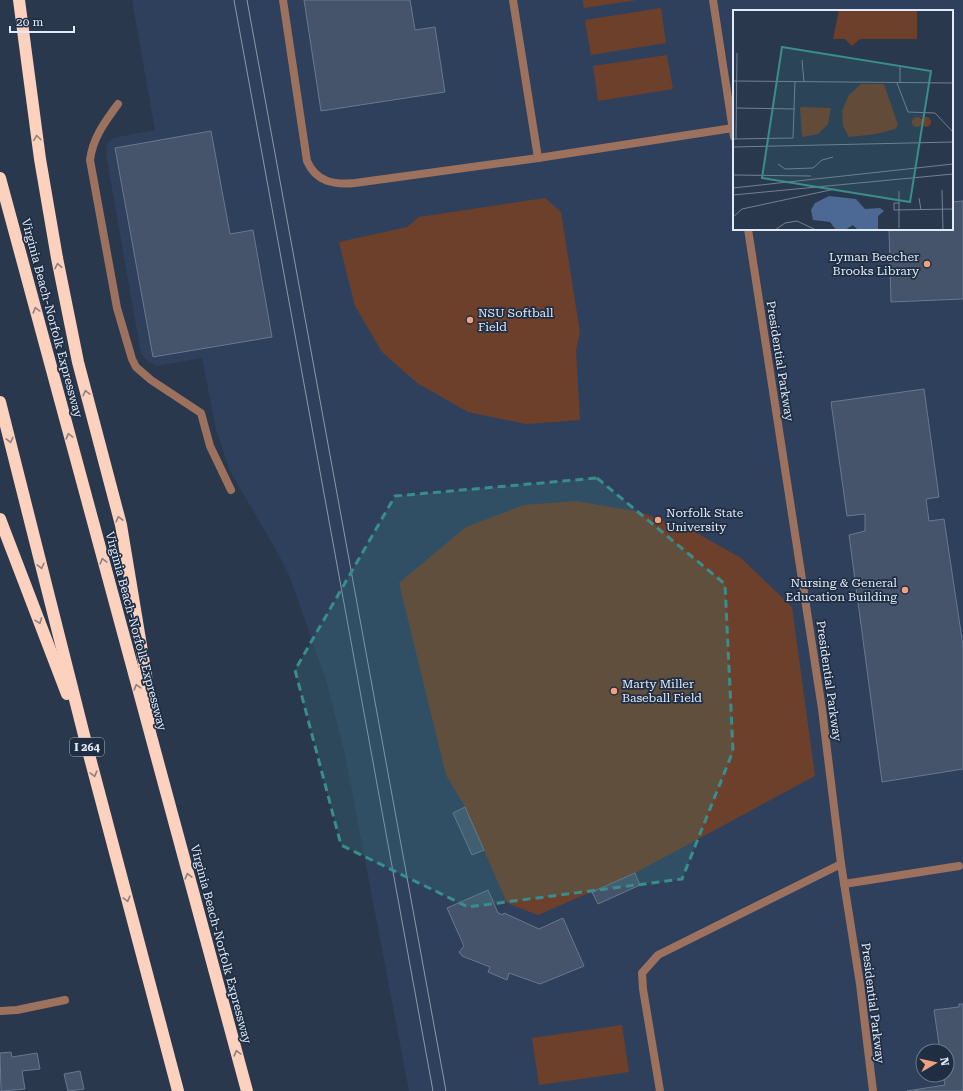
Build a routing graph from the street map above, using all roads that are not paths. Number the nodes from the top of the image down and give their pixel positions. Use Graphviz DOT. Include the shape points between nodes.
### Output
graph roads {
  1 [pos="19,0"];
  2 [pos="283,0"];
  3 [pos="513,0"];
  4 [pos="713,0"];
  5 [pos="118,104"];
  6 [pos="733,128"];
  7 [pos="538,158"];
  8 [pos="0,178"];
  9 [pos="748,230"];
  10 [pos="0,402"];
  11 [pos="231,490"];
  12 [pos="0,520"];
  13 [pos="86,743"];
  14 [pos="165,792"];
  15 [pos="841,864"];
  16 [pos="959,866"];
  17 [pos="844,884"];
  18 [pos="65,1000"];
  19 [pos="0,1011"];
  20 [pos="178,1091"];
  21 [pos="247,1091"];
  22 [pos="660,1091"];
  23 [pos="873,1091"];
  14 -- 1 [label="highway, one-way" via="121,524 78,362 55,251"];
  2 -- 7 [label="street" via="307,161 311,169 323,180 340,184 355,183"];
  3 -- 7 [label="street"];
  4 -- 6 [label="street"];
  5 -- 11 [label="street" via="98,134 90,160 117,308 136,367 201,413 210,446"];
  6 -- 7 [label="street"];
  14 -- 8 [label="highway, Virginia Beach-Norfolk Expressway, one-way"];
  9 -- 15 [label="street, Presidential Parkway" via="822,709"];
  10 -- 13 [label="highway, I 264, one-way"];
  12 -- 13 [label="highway, one-way"];
  13 -- 20 [label="highway, I 264, one-way"];
  21 -- 14 [label="highway, Virginia Beach-Norfolk Expressway, one-way"];
  15 -- 17 [label="street, Presidential Parkway"];
  15 -- 22 [label="street" via="658,955 642,973"];
  16 -- 17 [label="street"];
  17 -- 23 [label="street, Presidential Parkway"];
  18 -- 19 [label="street"];
}
